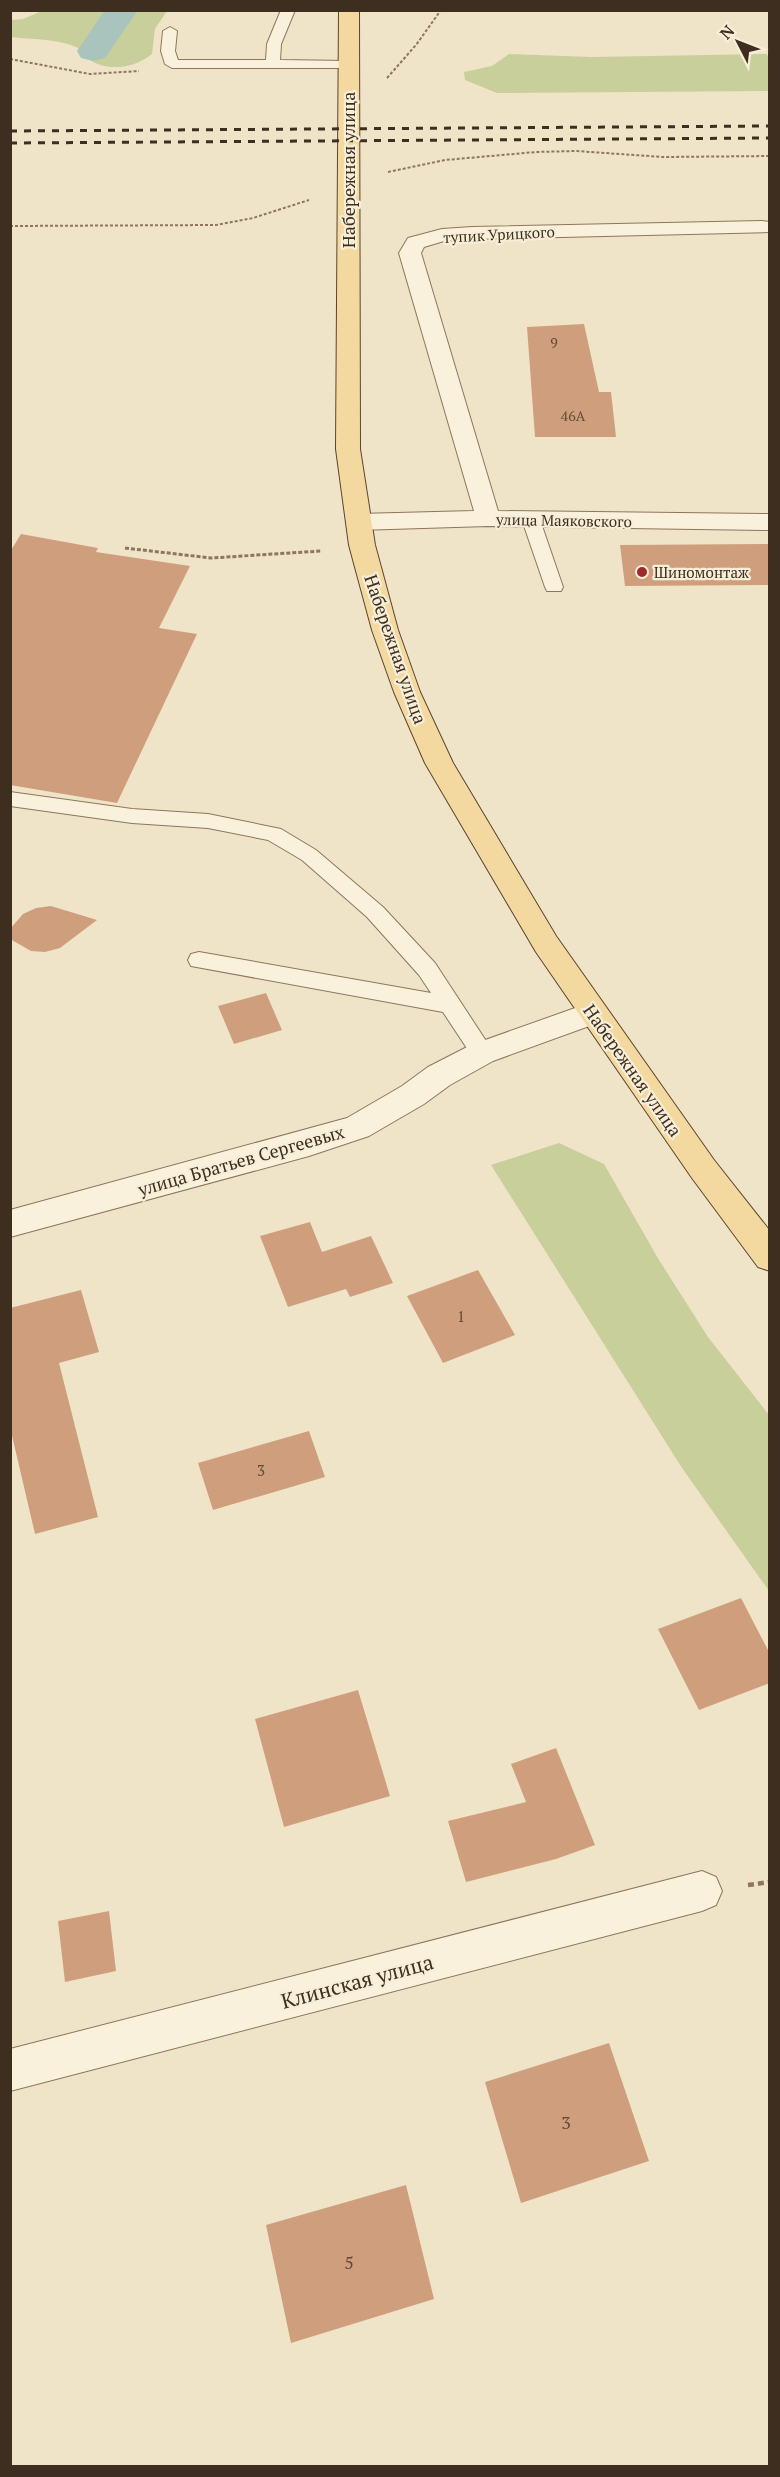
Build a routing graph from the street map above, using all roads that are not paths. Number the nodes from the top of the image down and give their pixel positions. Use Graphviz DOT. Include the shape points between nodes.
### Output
graph roads {
  1 [pos="288,10"];
  2 [pos="349,10"];
  3 [pos="170,31"];
  4 [pos="273,65"];
  5 [pos="348,65"];
  6 [pos="762,227"];
  7 [pos="488,518"];
  8 [pos="531,520"];
  9 [pos="358,522"];
  10 [pos="770,522"];
  11 [pos="554,587"];
  12 [pos="10,799"];
  13 [pos="199,960"];
  14 [pos="452,1005"];
  15 [pos="592,1013"];
  16 [pos="482,1053"];
  17 [pos="10,1224"];
  18 [pos="770,1257"];
  19 [pos="702,1891"];
  20 [pos="10,2070"];
  1 -- 4 [label="lane" via="274,44"];
  2 -- 5 [label="main road, Набережная улица"];
  3 -- 4 [label="lane" via="168,51 172,64"];
  4 -- 5 [label="lane"];
  5 -- 9 [label="main road, Набережная улица" via="348,449"];
  6 -- 7 [label="street, тупик Урицкого" via="472,233 442,235 416,243 410,254"];
  7 -- 8 [label="street, улица Маяковского"];
  7 -- 9 [label="street, улица Маяковского"];
  8 -- 10 [label="street, улица Маяковского"];
  8 -- 11 [label="lane"];
  9 -- 15 [label="main road, Набережная улица" via="385,630 439,763 546,944"];
  12 -- 14 [label="lane" via="132,816 208,821 274,834 309,855 375,912 427,969"];
  13 -- 14 [label="lane"];
  14 -- 16 [label="lane"];
  15 -- 16 [label="street, улица Братьев Сергеевых"];
  15 -- 18 [label="main road, Набережная улица"];
  16 -- 17 [label="street, улица Братьев Сергеевых" via="358,1126 309,1143"];
  19 -- 20 [label="street, Клинская улица"];
}
